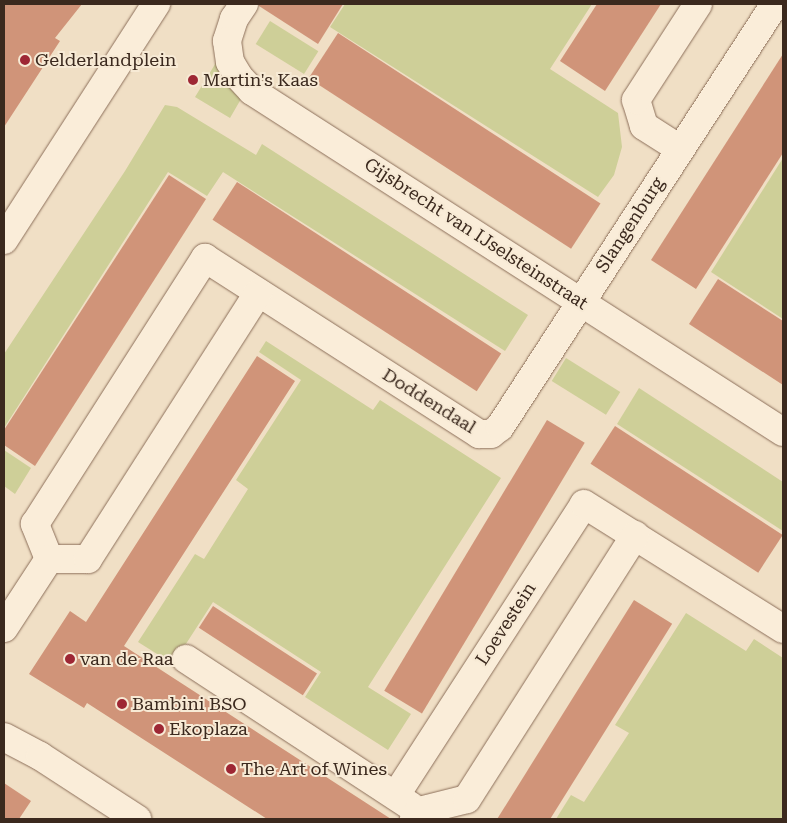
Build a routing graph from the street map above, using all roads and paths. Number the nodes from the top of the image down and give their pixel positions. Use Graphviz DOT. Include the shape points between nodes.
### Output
graph roads {
  1 [pos="156,4"];
  2 [pos="244,4"];
  3 [pos="698,4"];
  4 [pos="775,4"];
  5 [pos="680,149"];
  6 [pos="4,240"];
  7 [pos="258,293"];
  8 [pos="580,301"];
  9 [pos="783,432"];
  10 [pos="635,535"];
  11 [pos="49,559"];
  12 [pos="4,628"];
  13 [pos="783,629"];
  14 [pos="186,660"];
  15 [pos="4,737"];
  16 [pos="396,795"];
  17 [pos="417,815"];
  18 [pos="137,819"];
  1 -- 6 [label="street"];
  2 -- 8 [label="street, Gijsbrecht van IJselsteinstraat" via="234,19 227,41 230,62 252,91"];
  3 -- 5 [label="street" via="636,100 644,126"];
  4 -- 5 [label="street, Slangenburg"];
  5 -- 8 [label="street, Slangenburg"];
  7 -- 8 [label="street, Doddendaal" via="479,434 491,434 500,427"];
  7 -- 11 [label="street" via="88,560"];
  7 -- 11 [label="street, Doddendaal" via="205,258 35,524"];
  8 -- 9 [label="street, Gijsbrecht van IJselsteinstraat"];
  10 -- 13 [label="street, Loevestein"];
  10 -- 16 [label="street, Loevestein" via="584,504"];
  10 -- 17 [label="street" via="467,799"];
  11 -- 12 [label="street"];
  14 -- 16 [label="street"];
  15 -- 18 [label="street" via="40,756"];
  16 -- 17 [label="street"];
}
